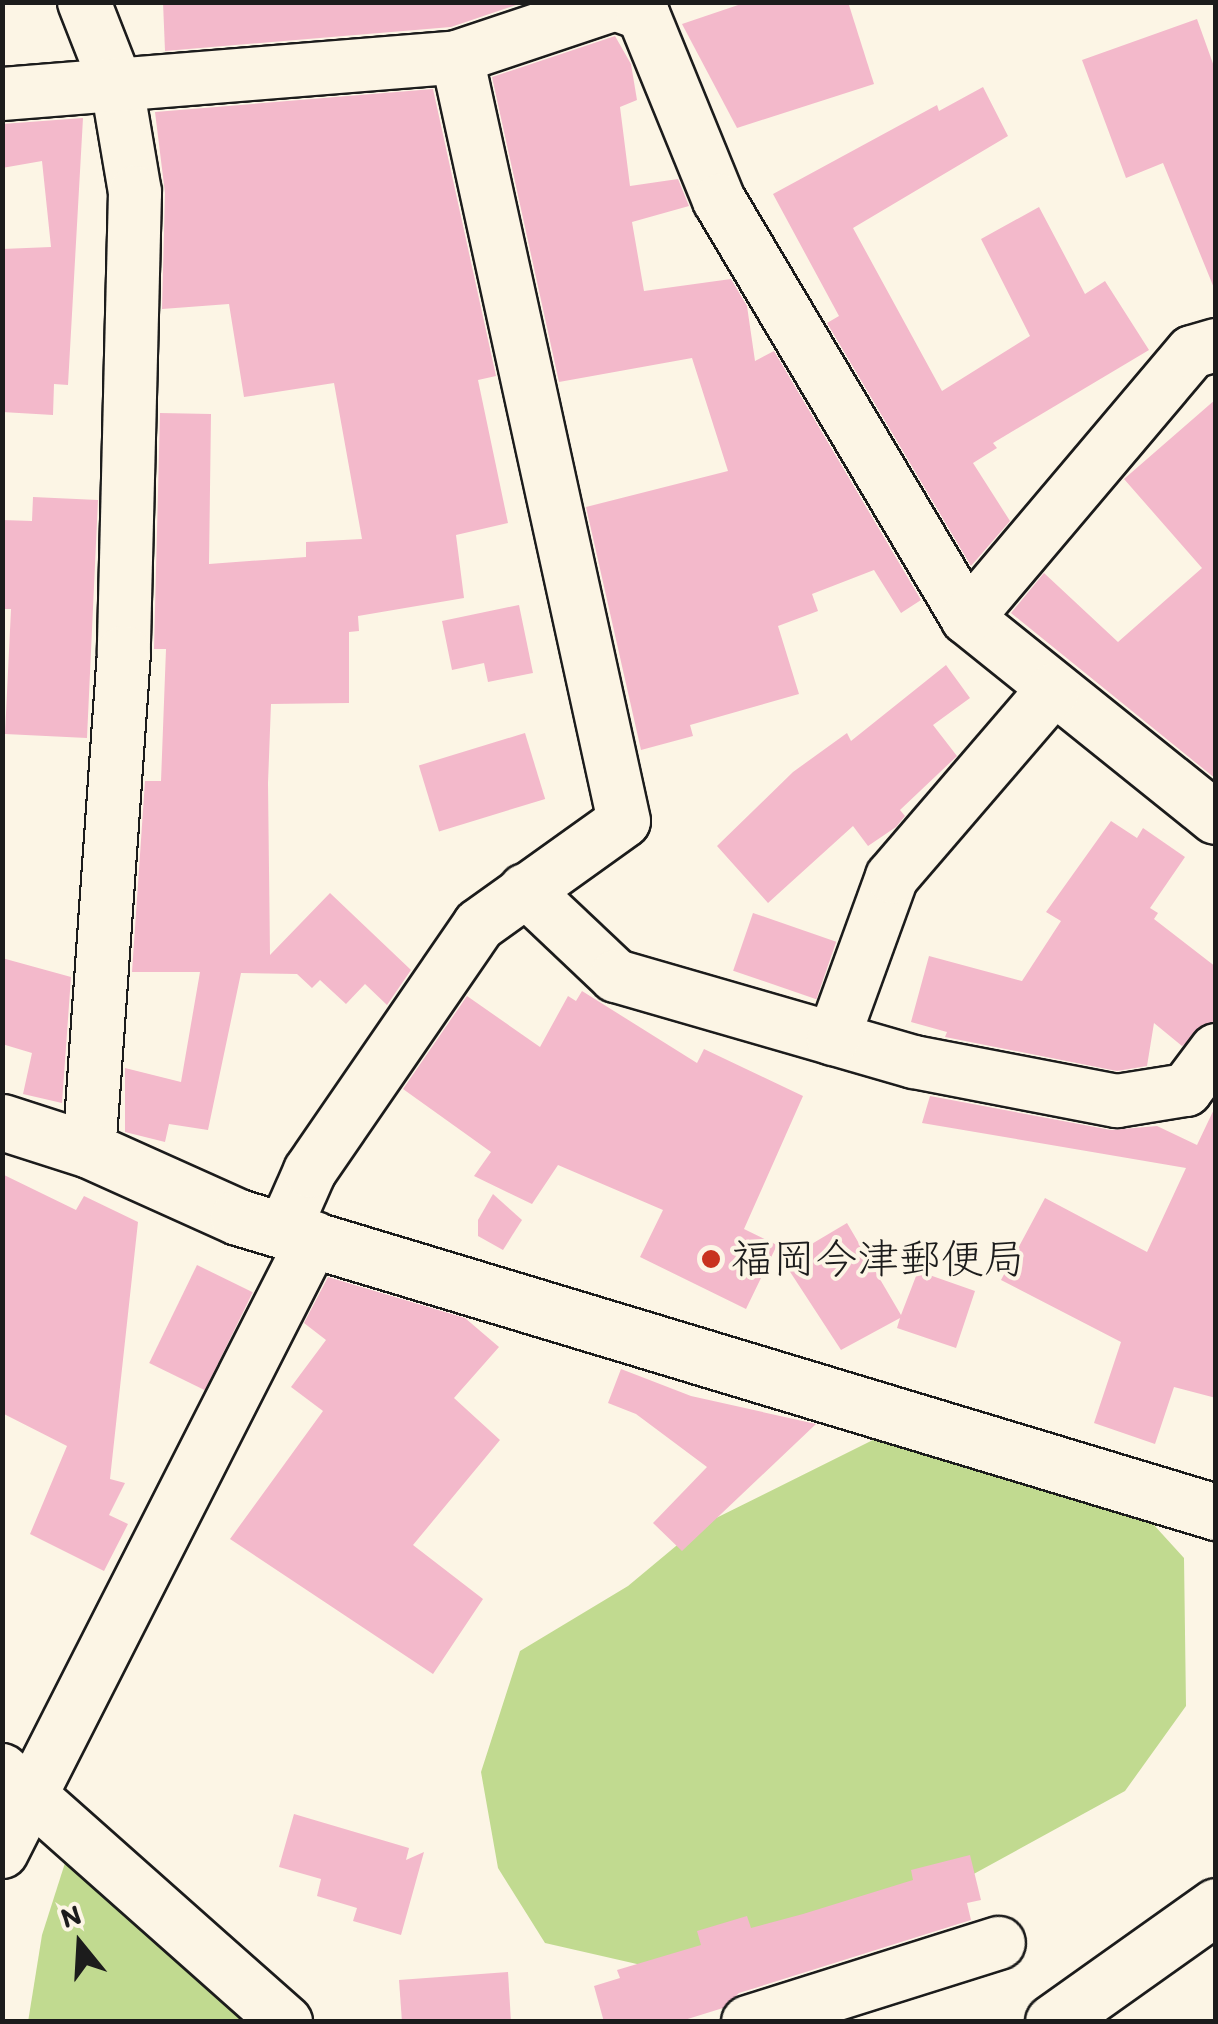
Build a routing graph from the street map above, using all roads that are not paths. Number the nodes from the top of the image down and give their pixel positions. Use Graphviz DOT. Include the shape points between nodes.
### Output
graph roads {
  1 [pos="84,2"];
  2 [pos="637,6"];
  3 [pos="457,57"];
  4 [pos="118,86"];
  5 [pos="2,94"];
  6 [pos="1216,345"];
  7 [pos="967,618"];
  8 [pos="1053,690"];
  9 [pos="1216,818"];
  10 [pos="525,890"];
  11 [pos="833,1039"];
  12 [pos="1216,1050"];
  13 [pos="2,1122"];
  14 [pos="88,1150"];
  15 [pos="299,1234"];
  16 [pos="1216,1512"];
  17 [pos="20,1782"];
  18 [pos="2,1852"];
  19 [pos="1216,1906"];
  20 [pos="999,1944"];
  21 [pos="286,2022"];
  22 [pos="748,2022"];
  23 [pos="1053,2022"];
  1 -- 4 [label="street"];
  2 -- 3 [label="street"];
  2 -- 7 [label="street" via="719,200"];
  3 -- 4 [label="street"];
  3 -- 10 [label="street" via="624,821"];
  4 -- 5 [label="street"];
  4 -- 14 [label="street" via="136,192 124,652"];
  6 -- 7 [label="street" via="1192,352"];
  7 -- 8 [label="street"];
  8 -- 9 [label="street"];
  8 -- 11 [label="street" via="892,877"];
  10 -- 11 [label="street" via="616,976"];
  10 -- 15 [label="street" via="479,925 310,1171"];
  11 -- 12 [label="street" via="914,1062 1117,1100 1186,1090"];
  13 -- 14 [label="street"];
  14 -- 15 [label="street" via="238,1217"];
  15 -- 16 [label="street"];
  15 -- 17 [label="street"];
  17 -- 18 [label="street"];
  17 -- 21 [label="street"];
  19 -- 23 [label="street"];
  20 -- 22 [label="street"];
}
